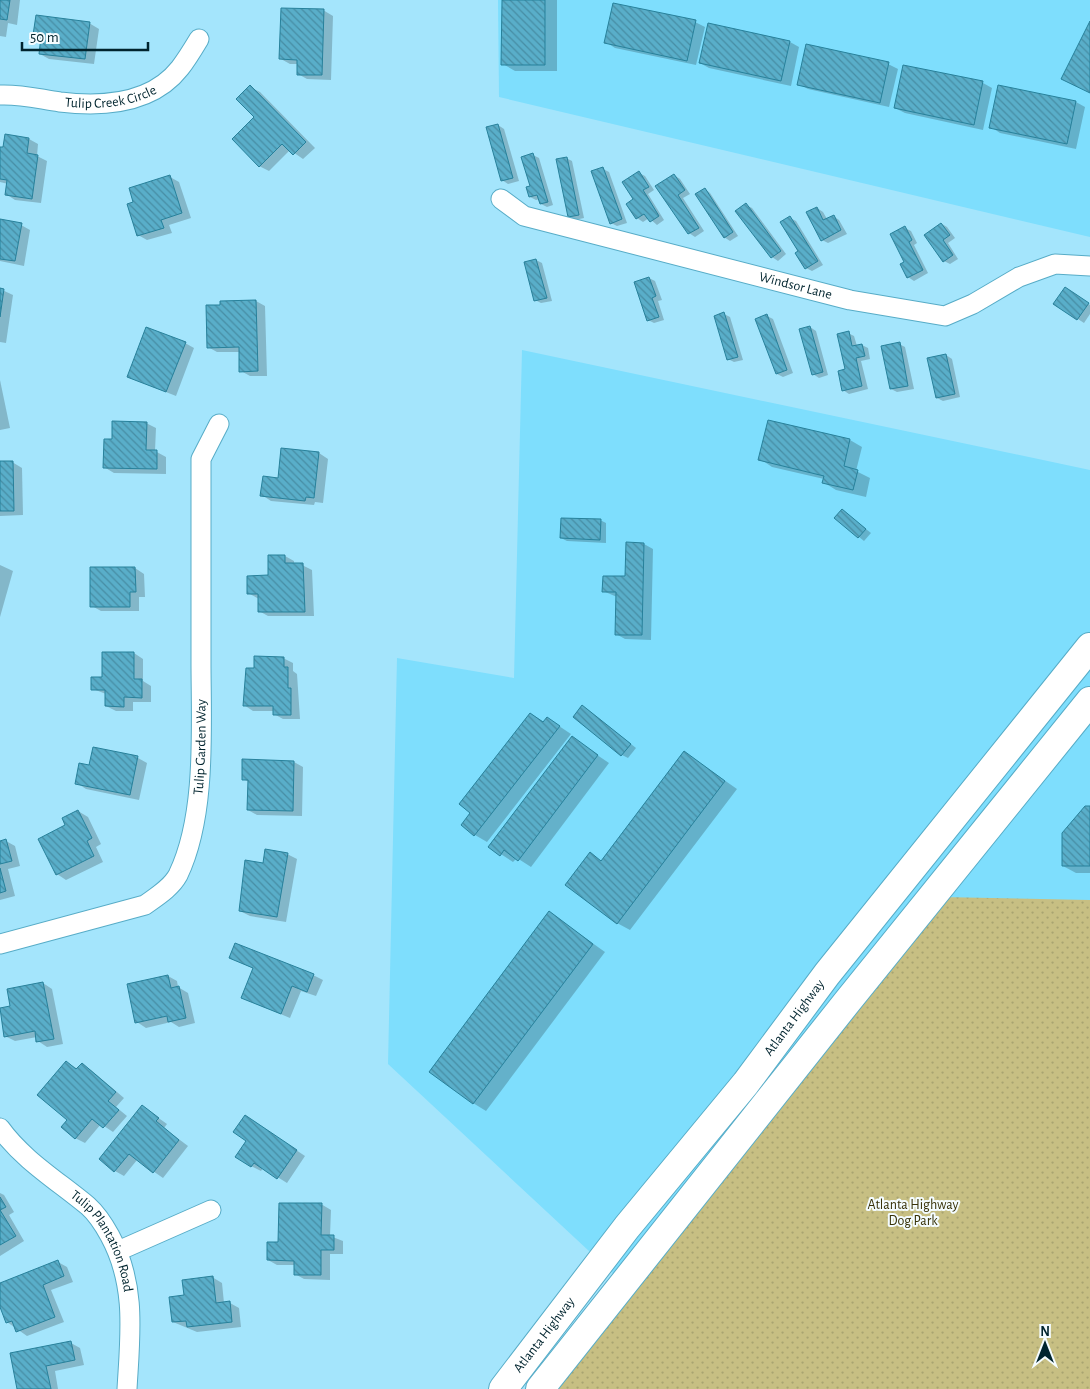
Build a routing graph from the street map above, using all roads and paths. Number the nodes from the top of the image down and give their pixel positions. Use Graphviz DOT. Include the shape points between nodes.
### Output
graph roads {
  1 [pos="199,40"];
  2 [pos="0,94"];
  3 [pos="500,199"];
  4 [pos="1090,266"];
  5 [pos="219,424"];
  6 [pos="1090,647"];
  7 [pos="1090,701"];
  8 [pos="0,944"];
  9 [pos="0,1128"];
  10 [pos="211,1210"];
  11 [pos="118,1251"];
  12 [pos="127,1389"];
  13 [pos="503,1389"];
  14 [pos="540,1389"];
  1 -- 2 [label="street, Tulip Creek Circle" via="179,70 157,89 125,101 90,104"];
  3 -- 4 [label="street, Windsor Lane" via="534,219 850,300 945,316 1019,277 1055,264"];
  5 -- 8 [label="street, Tulip Garden Way" via="201,460 201,711 197,810 192,837 177,876 145,905"];
  6 -- 13 [label="main road, Atlanta Highway" via="827,974 746,1083 627,1228"];
  7 -- 14 [label="main road"];
  9 -- 11 [label="street, Tulip Plantation Road" via="14,1147 90,1208 104,1224"];
  10 -- 11 [label="street"];
  11 -- 12 [label="street, Tulip Plantation Road" via="131,1313"];
}
